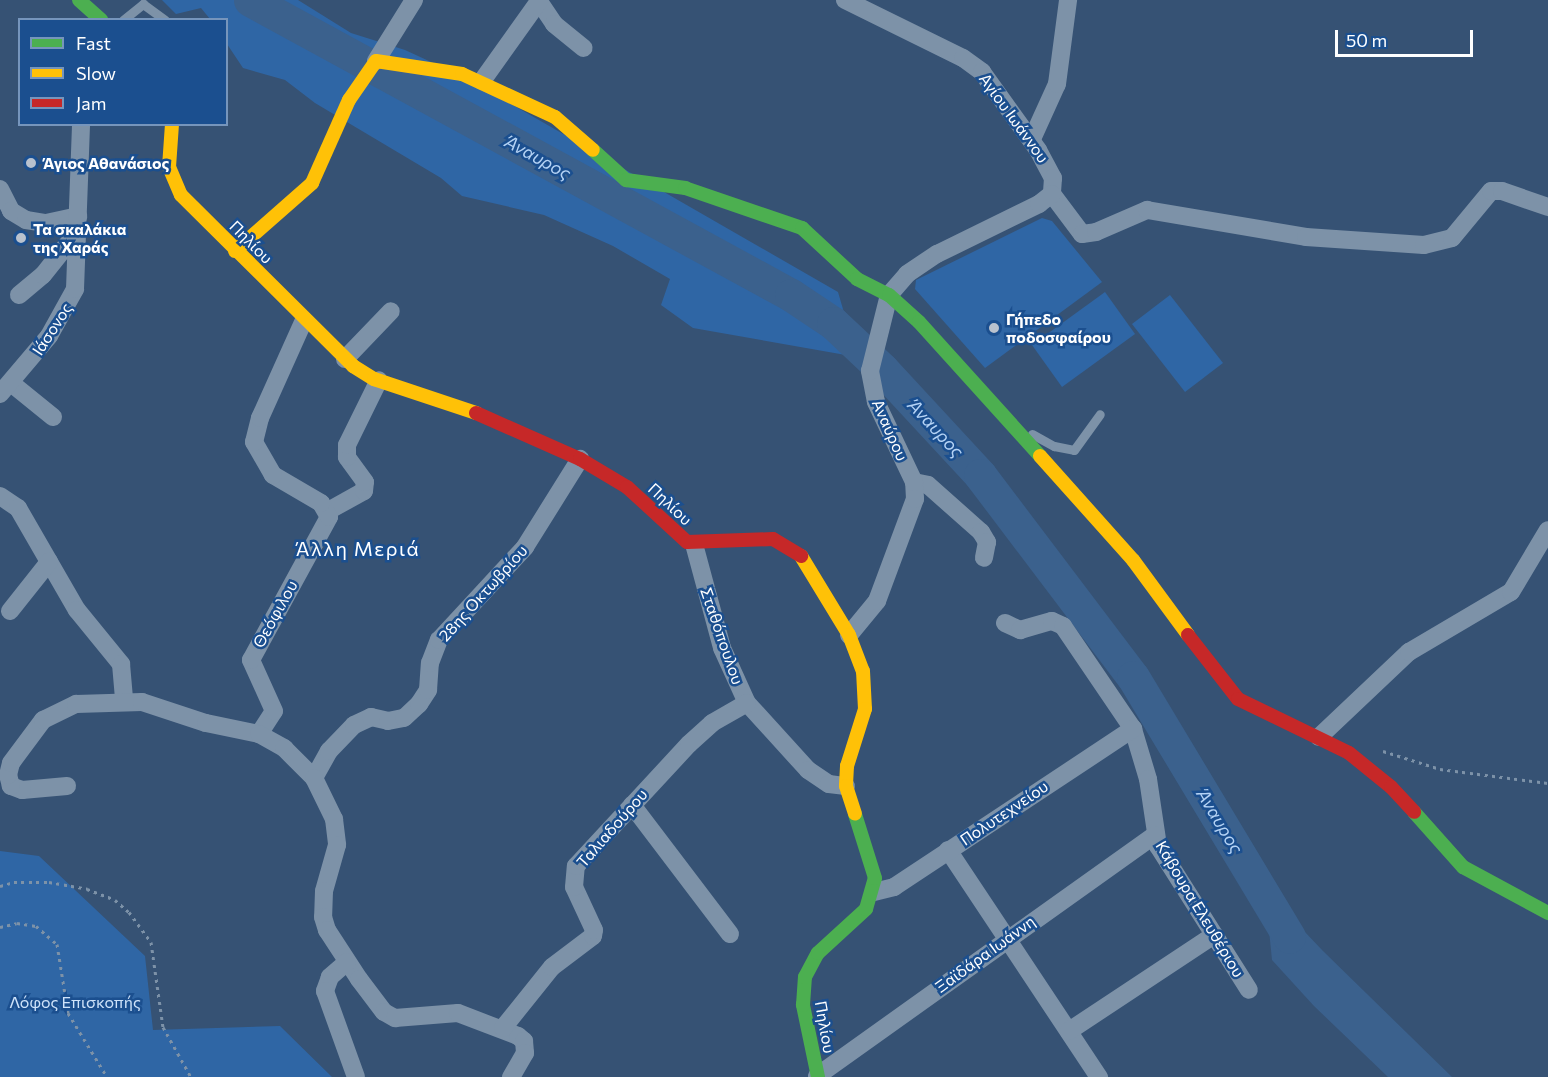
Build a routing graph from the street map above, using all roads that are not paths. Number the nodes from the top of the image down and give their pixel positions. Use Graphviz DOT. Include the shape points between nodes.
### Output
graph roads {
  1 [pos="79,0"];
  2 [pos="414,0"];
  3 [pos="538,0"];
  4 [pos="845,0"];
  5 [pos="1068,0"];
  6 [pos="99,14"];
  7 [pos="125,18"];
  8 [pos="162,18"];
  9 [pos="584,48"];
  10 [pos="375,63"];
  11 [pos="482,81"];
  12 [pos="81,126"];
  13 [pos="172,126"];
  14 [pos="1032,139"];
  15 [pos="1052,194"];
  16 [pos="2,200"];
  17 [pos="1548,207"];
  18 [pos="78,223"];
  19 [pos="236,250"];
  20 [pos="19,295"];
  21 [pos="890,295"];
  22 [pos="391,311"];
  23 [pos="304,320"];
  24 [pos="345,359"];
  25 [pos="379,380"];
  26 [pos="6,389"];
  27 [pos="1100,414"];
  28 [pos="52,417"];
  29 [pos="1004,418"];
  30 [pos="580,459"];
  31 [pos="914,482"];
  32 [pos="0,496"];
  33 [pos="328,512"];
  34 [pos="1548,530"];
  35 [pos="694,544"];
  36 [pos="984,558"];
  37 [pos="49,562"];
  38 [pos="10,611"];
  39 [pos="1005,623"];
  40 [pos="849,635"];
  41 [pos="124,700"];
  42 [pos="747,703"];
  43 [pos="1133,729"];
  44 [pos="259,734"];
  45 [pos="1319,737"];
  46 [pos="314,778"];
  47 [pos="67,786"];
  48 [pos="846,786"];
  49 [pos="632,805"];
  50 [pos="1155,836"];
  51 [pos="948,850"];
  52 [pos="874,892"];
  53 [pos="1548,913"];
  54 [pos="730,934"];
  55 [pos="1214,935"];
  56 [pos="1007,938"];
  57 [pos="347,962"];
  58 [pos="1249,990"];
  59 [pos="503,1028"];
  60 [pos="1069,1031"];
  61 [pos="818,1076"];
  62 [pos="356,1077"];
  63 [pos="511,1077"];
  64 [pos="1099,1077"];
  1 -- 6 [label="street"];
  2 -- 10 [label="street"];
  3 -- 9 [label="street" via="554,24"];
  3 -- 11 [label="street"];
  4 -- 14 [label="street, Αγίου Ιωάννου" via="974,66 988,78"];
  5 -- 14 [label="street" via="1054,95"];
  7 -- 8 [label="lane" via="142,4"];
  10 -- 11 [label="street" via="441,69"];
  10 -- 19 [label="street" via="349,99 312,183"];
  11 -- 21 [label="street" via="555,117 626,180 685,188 802,228 857,279"];
  12 -- 18 [label="street, Ιάσονος"];
  13 -- 19 [label="street, Πηλίου" via="168,162 172,180 186,200"];
  14 -- 15 [label="street, Αγίου Ιωάννου" via="1053,177"];
  15 -- 17 [label="street, Αγίου Ιωάννου" via="1082,234 1147,210 1306,237 1424,245 1452,238 1491,192 1502,191"];
  15 -- 21 [label="street, Αναύρου" via="937,254 907,274"];
  16 -- 18 [label="street" via="16,215 30,221"];
  18 -- 20 [label="street" via="43,275"];
  18 -- 26 [label="street, Ιάσονος" via="78,275 71,300 49,336"];
  19 -- 23 [label="street, Πηλίου"];
  21 -- 29 [label="street"];
  21 -- 31 [label="street, Αναύρου" via="870,371 876,402"];
  22 -- 24 [label="street"];
  23 -- 24 [label="street, Πηλίου"];
  23 -- 33 [label="street" via="260,418 255,442 273,475 321,503"];
  24 -- 25 [label="street, Πηλίου"];
  25 -- 30 [label="street, Πηλίου" via="495,419"];
  25 -- 33 [label="street" via="347,446 349,461 365,482 364,491"];
  26 -- 28 [label="street"];
  27 -- 29 [label="lane" via="1082,443 1071,451 1054,446"];
  29 -- 45 [label="street" via="1133,560 1173,610 1222,684 1238,699"];
  30 -- 35 [label="street, Πηλίου" via="627,487 675,534"];
  30 -- 46 [label="street, 28ης Οκτωβρίου" via="525,548 439,639 430,663 428,690 415,709 396,721 371,717 354,725 328,751"];
  31 -- 36 [label="street" via="928,485 981,532 987,542"];
  31 -- 40 [label="street" via="915,499 877,601"];
  32 -- 37 [label="street" via="18,508"];
  33 -- 44 [label="street, Θεόφιλου" via="251,660 274,711"];
  34 -- 45 [label="street" via="1511,592 1409,652"];
  35 -- 40 [label="street, Πηλίου" via="760,538 783,542 805,560"];
  35 -- 42 [label="street, Σταθόπουλου" via="722,648"];
  37 -- 38 [label="street"];
  37 -- 41 [label="street" via="77,610 121,664"];
  39 -- 43 [label="street, Κάβουρα Ελευθέριου" via="1020,630 1052,621 1063,626"];
  40 -- 48 [label="street, Πηλίου" via="863,671 865,700 847,766"];
  41 -- 44 [label="street"];
  41 -- 47 [label="street" via="76,704 49,715 11,764 8,781 14,788"];
  42 -- 48 [label="street, Σταθόπουλου" via="808,770 830,784"];
  42 -- 49 [label="street, Ταλιαδούρου" via="712,723"];
  43 -- 50 [label="street, Κάβουρα Ελευθέριου" via="1148,779"];
  43 -- 51 [label="street, Πολυτεχνείου"];
  44 -- 46 [label="street" via="293,755"];
  45 -- 53 [label="street" via="1349,753 1390,787 1463,867"];
  46 -- 57 [label="street" via="330,808 337,838 323,897 323,917"];
  48 -- 52 [label="street, Πηλίου" via="874,870"];
  49 -- 54 [label="street"];
  49 -- 59 [label="street, Ταλιαδούρου" via="576,866 572,876 593,936 552,967"];
  50 -- 55 [label="street, Κάβουρα Ελευθέριου" via="1164,858"];
  50 -- 56 [label="street, Ξαϊδάρα Ιωάννη"];
  51 -- 52 [label="street, Πολυτεχνείου" via="894,887"];
  51 -- 56 [label="street"];
  52 -- 61 [label="street, Πηλίου" via="861,914 818,953 805,977 803,1005"];
  55 -- 58 [label="street, Κάβουρα Ελευθέριου"];
  55 -- 60 [label="street"];
  56 -- 60 [label="street"];
  56 -- 61 [label="street, Ξαϊδάρα Ιωάννη"];
  57 -- 59 [label="street" via="390,1016 452,1012"];
  57 -- 62 [label="street" via="330,977 325,991"];
  59 -- 63 [label="street" via="518,1036 525,1047"];
  60 -- 64 [label="street"];
}
